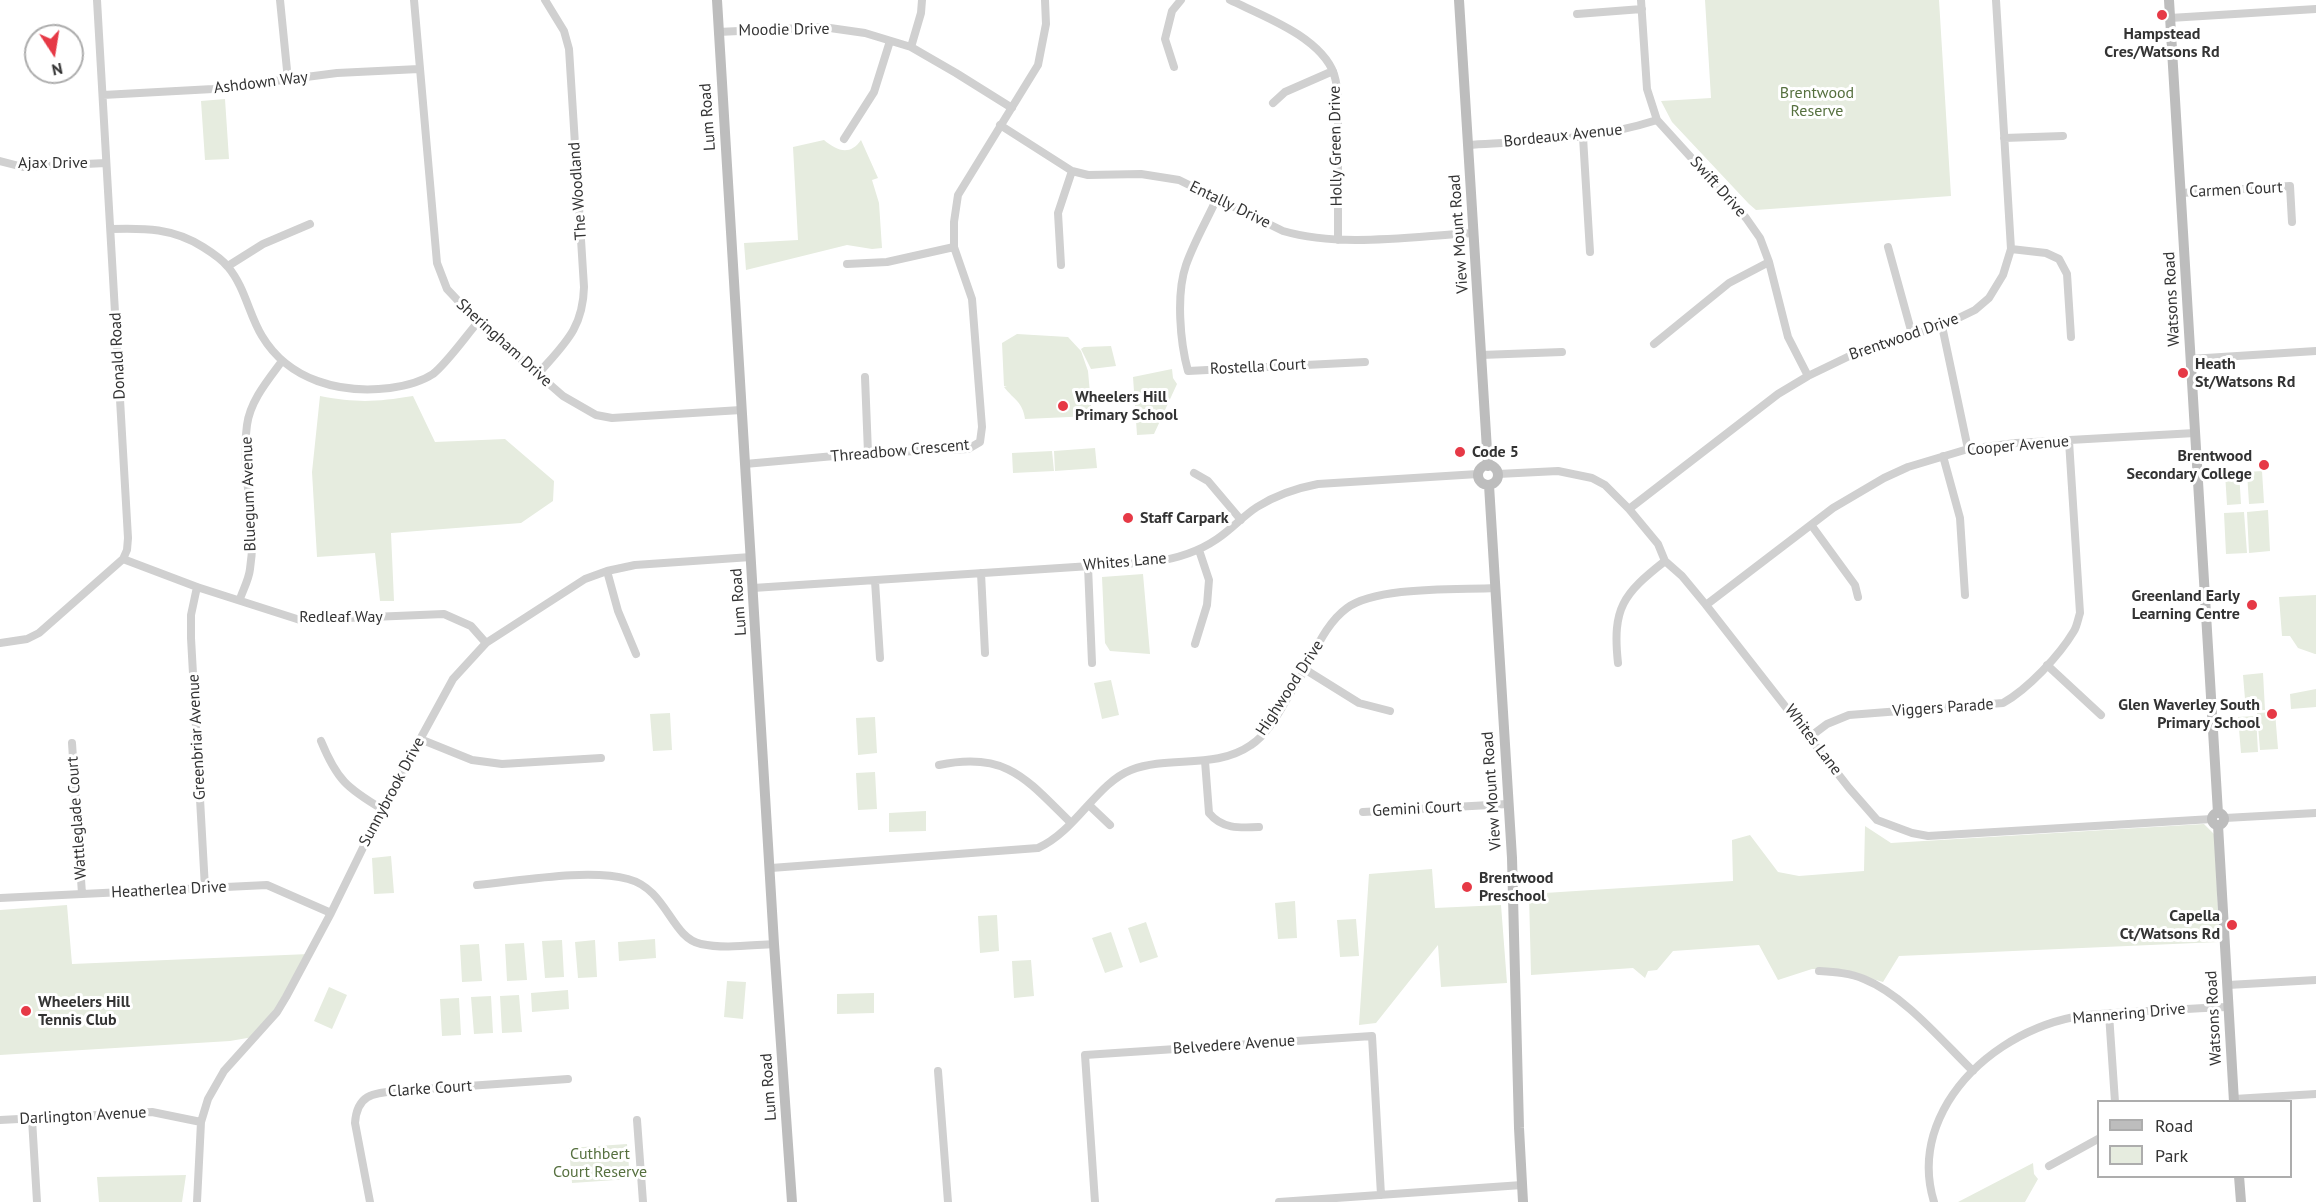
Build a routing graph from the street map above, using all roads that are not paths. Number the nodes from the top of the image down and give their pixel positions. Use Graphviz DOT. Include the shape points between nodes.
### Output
graph roads {
  1 [pos="97,0"];
  2 [pos="280,0"];
  3 [pos="414,0"];
  4 [pos="545,0"];
  5 [pos="717,0"];
  6 [pos="922,0"];
  7 [pos="1046,0"];
  8 [pos="1181,0"];
  9 [pos="1230,0"];
  10 [pos="1459,0"];
  11 [pos="1996,0"];
  12 [pos="2169,0"];
  13 [pos="1641,5"];
  14 [pos="2316,9"];
  15 [pos="1577,14"];
  16 [pos="2170,18"];
  17 [pos="718,32"];
  18 [pos="890,41"];
  19 [pos="911,47"];
  20 [pos="1174,67"];
  21 [pos="419,69"];
  22 [pos="1333,71"];
  23 [pos="288,80"];
  24 [pos="103,95"];
  25 [pos="1273,103"];
  26 [pos="1012,108"];
  27 [pos="1657,120"];
  28 [pos="1000,125"];
  29 [pos="2063,136"];
  30 [pos="1584,137"];
  31 [pos="2004,138"];
  32 [pos="844,139"];
  33 [pos="1468,145"];
  34 [pos="0,161"];
  35 [pos="106,163"];
  36 [pos="1072,171"];
  37 [pos="2181,193"];
  38 [pos="1217,198"];
  39 [pos="2292,222"];
  40 [pos="310,224"];
  41 [pos="111,229"];
  42 [pos="1474,233"];
  43 [pos="1338,240"];
  44 [pos="954,248"];
  45 [pos="1888,248"];
  46 [pos="2011,249"];
  47 [pos="1590,252"];
  48 [pos="1769,262"];
  49 [pos="847,264"];
  50 [pos="1061,265"];
  51 [pos="228,266"];
  52 [pos="478,322"];
  53 [pos="1942,326"];
  54 [pos="1912,333"];
  55 [pos="2071,337"];
  56 [pos="1654,344"];
  57 [pos="2316,351"];
  58 [pos="1562,352"];
  59 [pos="1481,355"];
  60 [pos="2190,359"];
  61 [pos="282,361"];
  62 [pos="1365,362"];
  63 [pos="538,374"];
  64 [pos="1808,376"];
  65 [pos="865,377"];
  66 [pos="741,410"];
  67 [pos="2195,433"];
  68 [pos="2069,441"];
  69 [pos="1968,449"];
  70 [pos="868,453"];
  71 [pos="1943,456"];
  72 [pos="745,464"];
  73 [pos="1488,466"];
  74 [pos="1194,473"];
  75 [pos="1479,474"];
  76 [pos="1498,474"];
  77 [pos="1489,485"];
  78 [pos="1629,509"];
  79 [pos="1241,520"];
  80 [pos="1812,526"];
  81 [pos="1198,549"];
  82 [pos="751,557"];
  83 [pos="123,559"];
  84 [pos="1665,561"];
  85 [pos="1088,566"];
  86 [pos="607,571"];
  87 [pos="981,573"];
  88 [pos="875,581"];
  89 [pos="197,587"];
  90 [pos="753,588"];
  91 [pos="1495,588"];
  92 [pos="1965,595"];
  93 [pos="1858,597"];
  94 [pos="240,599"];
  95 [pos="1706,605"];
  96 [pos="0,643"];
  97 [pos="486,643"];
  98 [pos="1195,644"];
  99 [pos="986,653"];
  100 [pos="636,654"];
  101 [pos="880,658"];
  102 [pos="1092,663"];
  103 [pos="1618,663"];
  104 [pos="2047,665"];
  105 [pos="1306,670"];
  106 [pos="1390,711"];
  107 [pos="2101,715"];
  108 [pos="1810,736"];
  109 [pos="420,739"];
  110 [pos="321,741"];
  111 [pos="72,742"];
  112 [pos="601,758"];
  113 [pos="1205,760"];
  114 [pos="939,765"];
  115 [pos="1508,804"];
  116 [pos="1090,806"];
  117 [pos="382,809"];
  118 [pos="1363,812"];
  119 [pos="2316,813"];
  120 [pos="2218,819"];
  121 [pos="1071,823"];
  122 [pos="1110,825"];
  123 [pos="1258,827"];
  124 [pos="771,868"];
  125 [pos="477,885"];
  126 [pos="205,888"];
  127 [pos="82,894"];
  128 [pos="0,898"];
  129 [pos="331,913"];
  130 [pos="774,944"];
  131 [pos="1819,971"];
  132 [pos="2316,980"];
  133 [pos="2228,985"];
  134 [pos="2229,1006"];
  135 [pos="2109,1014"];
  136 [pos="938,1071"];
  137 [pos="1973,1071"];
  138 [pos="568,1079"];
  139 [pos="2316,1094"];
  140 [pos="2115,1100"];
  141 [pos="2234,1100"];
  142 [pos="33,1119"];
  143 [pos="0,1120"];
  144 [pos="637,1120"];
  145 [pos="201,1122"];
  146 [pos="2097,1140"];
  147 [pos="2049,1166"];
  148 [pos="2239,1178"];
  149 [pos="1522,1185"];
  150 [pos="1381,1195"];
  151 [pos="37,1202"];
  152 [pos="197,1202"];
  153 [pos="370,1202"];
  154 [pos="643,1202"];
  155 [pos="792,1202"];
  156 [pos="948,1202"];
  157 [pos="1095,1202"];
  158 [pos="1279,1202"];
  159 [pos="1523,1202"];
  160 [pos="1934,1202"];
  161 [pos="2241,1202"];
  1 -- 24 [label="street, Donald Road"];
  2 -- 23 [label="street"];
  3 -- 21 [label="street, Sheringham Drive"];
  4 -- 63 [label="street, The Woodland" via="564,31 569,49 584,306 571,335"];
  5 -- 17 [label="street, Lum Road"];
  6 -- 19 [label="street"];
  7 -- 26 [label="street, Threadbow Crescent" via="1047,24 1038,65"];
  8 -- 20 [label="street" via="1172,11 1165,39"];
  9 -- 22 [label="street, Holly Green Drive" via="1318,49"];
  10 -- 33 [label="street, View Mount Road"];
  11 -- 31 [label="street, Brentwood Drive"];
  12 -- 16 [label="street, Watsons Road"];
  13 -- 15 [label="street"];
  13 -- 27 [label="street, Swift Drive" via="1647,89"];
  14 -- 16 [label="street"];
  16 -- 37 [label="street, Watsons Road"];
  17 -- 18 [label="street, Moodie Drive" via="823,27"];
  17 -- 66 [label="street, Lum Road"];
  18 -- 19 [label="street, Moodie Drive"];
  18 -- 32 [label="street" via="874,92"];
  19 -- 26 [label="street, Moodie Drive"];
  21 -- 23 [label="street, Ashdown Way"];
  21 -- 52 [label="street, Sheringham Drive" via="437,263 447,289"];
  22 -- 25 [label="street" via="1285,92"];
  22 -- 43 [label="street, Holly Green Drive" via="1338,89"];
  23 -- 24 [label="street, Ashdown Way"];
  24 -- 35 [label="street, Donald Road"];
  26 -- 28 [label="street, Threadbow Crescent"];
  27 -- 30 [label="street, Bordeaux Avenue" via="1623,131"];
  27 -- 48 [label="street, Swift Drive" via="1746,218 1760,238"];
  28 -- 36 [label="street, Entally Drive"];
  28 -- 44 [label="street, Threadbow Crescent" via="958,195"];
  29 -- 31 [label="street"];
  30 -- 33 [label="street, Bordeaux Avenue"];
  30 -- 47 [label="street"];
  31 -- 46 [label="street, Brentwood Drive"];
  33 -- 42 [label="street, View Mount Road"];
  34 -- 35 [label="street, Ajax Drive" via="23,167"];
  35 -- 41 [label="street, Donald Road"];
  36 -- 38 [label="street, Entally Drive" via="1088,175 1161,176"];
  36 -- 50 [label="street" via="1058,213"];
  37 -- 39 [label="street, Carmen Court" via="2290,186"];
  37 -- 60 [label="street, Watsons Road"];
  38 -- 43 [label="street, Entally Drive" via="1283,231"];
  38 -- 62 [label="street, Rostella Court" via="1182,280 1180,308 1188,371"];
  40 -- 51 [label="street" via="263,244"];
  41 -- 51 [label="street" via="153,228 173,232"];
  41 -- 83 [label="street, Donald Road" via="128,538"];
  42 -- 43 [label="street, Entally Drive"];
  42 -- 59 [label="street, View Mount Road"];
  44 -- 49 [label="street" via="886,262"];
  44 -- 70 [label="street, Threadbow Crescent" via="972,299 980,442 968,449"];
  45 -- 54 [label="street"];
  46 -- 53 [label="street, Brentwood Drive" via="2003,275 1989,298 1976,310"];
  46 -- 55 [label="street" via="2046,253 2059,259 2067,274"];
  48 -- 56 [label="street" via="1729,283"];
  48 -- 64 [label="street, Swift Drive" via="1788,337"];
  51 -- 61 [label="street" via="262,336"];
  52 -- 61 [label="street" via="434,373 399,387 335,388"];
  52 -- 63 [label="street, Sheringham Drive"];
  53 -- 54 [label="street, Brentwood Drive"];
  53 -- 69 [label="street"];
  54 -- 64 [label="street, Brentwood Drive" via="1864,349"];
  57 -- 60 [label="street"];
  58 -- 59 [label="street"];
  59 -- 73 [label="street, View Mount Road"];
  60 -- 67 [label="street, Watsons Road"];
  61 -- 94 [label="street, Bluegum Avenue" via="259,393 247,424 252,542 250,569"];
  63 -- 66 [label="street, Sheringham Drive" via="583,409 612,418"];
  64 -- 78 [label="street, Brentwood Drive" via="1778,394"];
  65 -- 70 [label="street"];
  66 -- 72 [label="street, Lum Road"];
  67 -- 68 [label="street, Cooper Avenue"];
  67 -- 120 [label="street, Watsons Road"];
  68 -- 69 [label="street, Cooper Avenue"];
  68 -- 104 [label="street, Viggers Parade" via="2080,613 2075,630"];
  69 -- 71 [label="street, Cooper Avenue"];
  70 -- 72 [label="street, Threadbow Crescent"];
  71 -- 80 [label="street, Cooper Avenue" via="1884,478 1833,508"];
  71 -- 92 [label="street" via="1960,518"];
  72 -- 82 [label="street, Lum Road"];
  73 -- 75 [label="street"];
  73 -- 76 [label="street"];
  74 -- 79 [label="street" via="1208,481"];
  75 -- 77 [label="street" via="1481,482"];
  75 -- 79 [label="street, Whites Lane" via="1302,487 1273,498"];
  76 -- 77 [label="street" via="1496,482"];
  76 -- 78 [label="street, Whites Lane" via="1558,471 1592,478"];
  77 -- 91 [label="street, View Mount Road"];
  78 -- 84 [label="street, Whites Lane" via="1658,544"];
  79 -- 81 [label="street, Whites Lane"];
  80 -- 93 [label="street" via="1855,585"];
  80 -- 95 [label="street, Cooper Avenue"];
  81 -- 85 [label="street, Whites Lane" via="1173,559"];
  81 -- 98 [label="street" via="1209,580 1207,605"];
  82 -- 86 [label="street, Sunnybrook Drive" via="635,565"];
  82 -- 90 [label="street, Lum Road"];
  83 -- 89 [label="street, Redleaf Way"];
  83 -- 96 [label="street" via="39,633"];
  84 -- 95 [label="street, Whites Lane"];
  84 -- 103 [label="street" via="1640,580 1622,605 1615,635"];
  85 -- 87 [label="street, Whites Lane"];
  85 -- 102 [label="street"];
  86 -- 97 [label="street, Sunnybrook Drive" via="585,579"];
  86 -- 100 [label="street"];
  87 -- 88 [label="street, Whites Lane"];
  87 -- 99 [label="street"];
  88 -- 90 [label="street, Whites Lane"];
  88 -- 101 [label="street"];
  89 -- 94 [label="street, Redleaf Way"];
  89 -- 126 [label="street, Greenbriar Avenue" via="191,638"];
  90 -- 124 [label="street, Lum Road"];
  91 -- 105 [label="street, Highwood Drive" via="1394,593 1362,600 1347,608 1332,625"];
  91 -- 115 [label="street, View Mount Road"];
  94 -- 97 [label="street, Redleaf Way" via="300,620 444,614 471,626"];
  95 -- 108 [label="street, Whites Lane"];
  97 -- 109 [label="street, Sunnybrook Drive" via="453,679"];
  104 -- 107 [label="street"];
  104 -- 108 [label="street, Viggers Parade" via="2016,696 2003,703 1849,715"];
  105 -- 106 [label="street" via="1359,703"];
  105 -- 113 [label="street, Highwood Drive" via="1252,745 1222,758"];
  108 -- 120 [label="street, Whites Lane" via="1877,820 1912,833 1928,836"];
  109 -- 112 [label="street" via="472,760 502,764"];
  109 -- 117 [label="street, Sunnybrook Drive"];
  110 -- 117 [label="street" via="339,778"];
  111 -- 127 [label="street, Wattleglade Court"];
  113 -- 116 [label="street, Highwood Drive" via="1152,763 1130,770 1112,782"];
  113 -- 123 [label="street" via="1209,813 1214,820 1224,826"];
  114 -- 121 [label="street" via="994,763 1023,776"];
  115 -- 118 [label="street, Gemini Court"];
  115 -- 149 [label="street, View Mount Road"];
  116 -- 121 [label="street, Highwood Drive"];
  116 -- 122 [label="street"];
  117 -- 129 [label="street, Sunnybrook Drive"];
  119 -- 120 [label="street, Whites Lane"];
  120 -- 133 [label="street, Watsons Road"];
  121 -- 124 [label="street, Highwood Drive" via="1038,849"];
  124 -- 130 [label="street, Lum Road"];
  125 -- 130 [label="street" via="583,875 628,879 649,889 684,935 699,944"];
  126 -- 127 [label="street, Heatherlea Drive"];
  126 -- 129 [label="street, Heatherlea Drive" via="267,885"];
  127 -- 128 [label="street, Heatherlea Drive"];
  129 -- 145 [label="street, Sunnybrook Drive" via="277,1011 224,1071 208,1099"];
  130 -- 155 [label="street, Lum Road"];
  131 -- 137 [label="street" via="1848,974 1889,992"];
  132 -- 133 [label="street"];
  133 -- 134 [label="street, Watsons Road"];
  134 -- 135 [label="street, Mannering Drive"];
  134 -- 141 [label="street, Watsons Road"];
  135 -- 137 [label="street, Mannering Drive" via="2044,1025 2006,1044"];
  135 -- 140 [label="street"];
  136 -- 156 [label="street"];
  137 -- 160 [label="street, Mannering Drive" via="1950,1098 1935,1126 1928,1170"];
  138 -- 153 [label="street, Clarke Court" via="370,1095 356,1110 355,1124"];
  139 -- 141 [label="street"];
  142 -- 143 [label="street, Darlington Avenue"];
  142 -- 145 [label="street, Darlington Avenue" via="152,1112"];
  142 -- 151 [label="street"];
  144 -- 154 [label="street"];
  145 -- 152 [label="street, Sunnybrook Drive"];
  146 -- 147 [label="street"];
  148 -- 161 [label="street"];
  149 -- 150 [label="street"];
  149 -- 159 [label="street, View Mount Road"];
  150 -- 157 [label="street, Belvedere Avenue" via="1372,1036 1085,1055"];
  150 -- 158 [label="street"];
}
